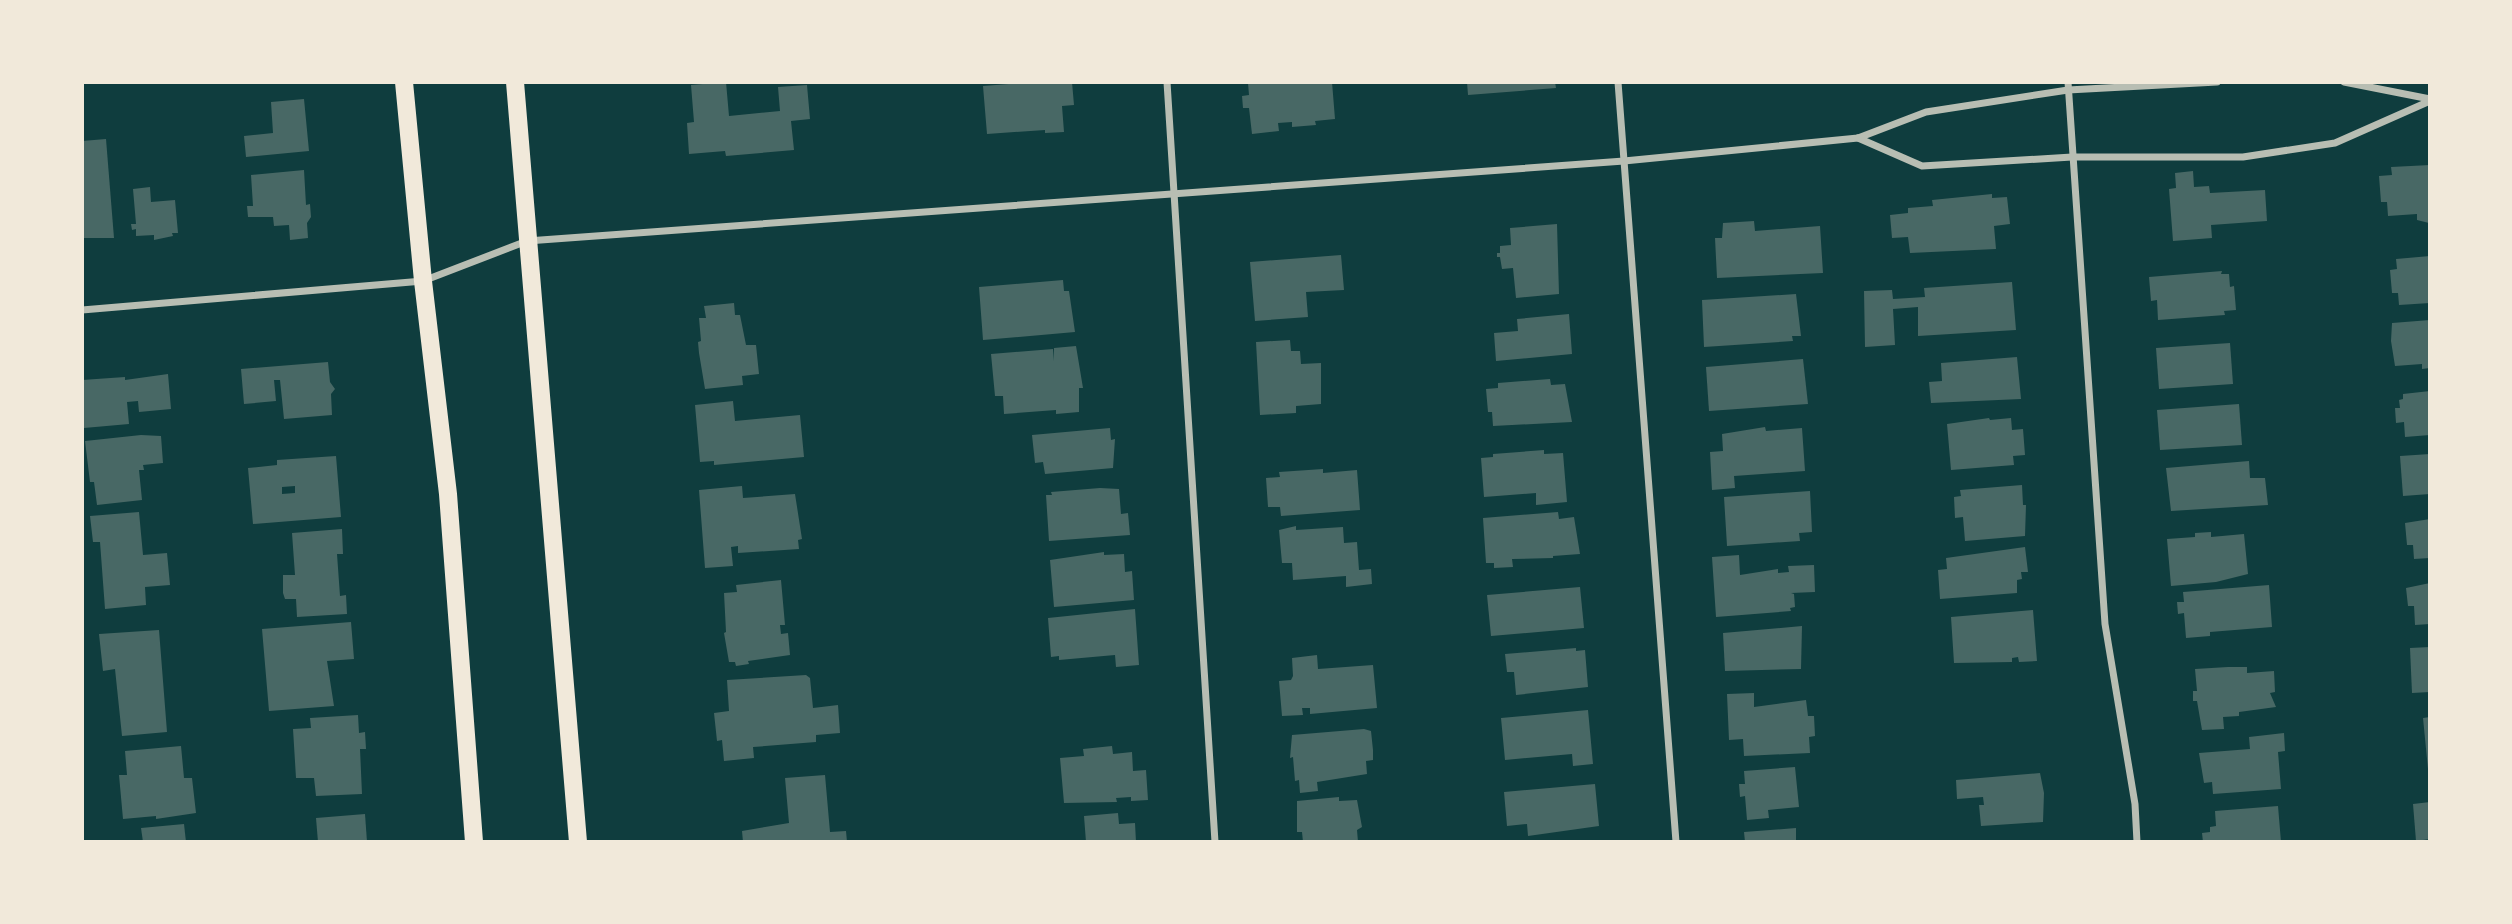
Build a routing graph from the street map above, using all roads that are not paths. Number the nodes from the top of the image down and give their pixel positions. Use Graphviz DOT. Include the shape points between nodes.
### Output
graph roads {
  1 [pos="404,82"];
  2 [pos="515,82"];
  3 [pos="1167,82"];
  4 [pos="1618,82"];
  5 [pos="2217,82"];
  6 [pos="2344,82"];
  7 [pos="2068,86"];
  8 [pos="2430,100"];
  9 [pos="1857,138"];
  10 [pos="2072,157"];
  11 [pos="1624,161"];
  12 [pos="1175,193"];
  13 [pos="527,242"];
  14 [pos="423,281"];
  15 [pos="82,310"];
  16 [pos="474,842"];
  17 [pos="578,842"];
  18 [pos="1215,842"];
  19 [pos="1675,842"];
  20 [pos="2137,842"];
  1 -- 14 [label="main road"];
  2 -- 13 [label="main road"];
  3 -- 12 [label="street"];
  4 -- 11 [label="street"];
  5 -- 7 [label="street"];
  6 -- 8 [label="street"];
  7 -- 9 [label="street" via="1926,112"];
  7 -- 10 [label="street"];
  8 -- 10 [label="street" via="2322,145 2243,157"];
  9 -- 10 [label="street" via="1922,166"];
  9 -- 11 [label="street"];
  10 -- 20 [label="street" via="2105,624 2135,804"];
  11 -- 12 [label="street"];
  11 -- 19 [label="street"];
  12 -- 13 [label="street"];
  12 -- 18 [label="street"];
  13 -- 14 [label="street"];
  13 -- 17 [label="main road"];
  14 -- 15 [label="street"];
  14 -- 16 [label="main road" via="448,494"];
}
